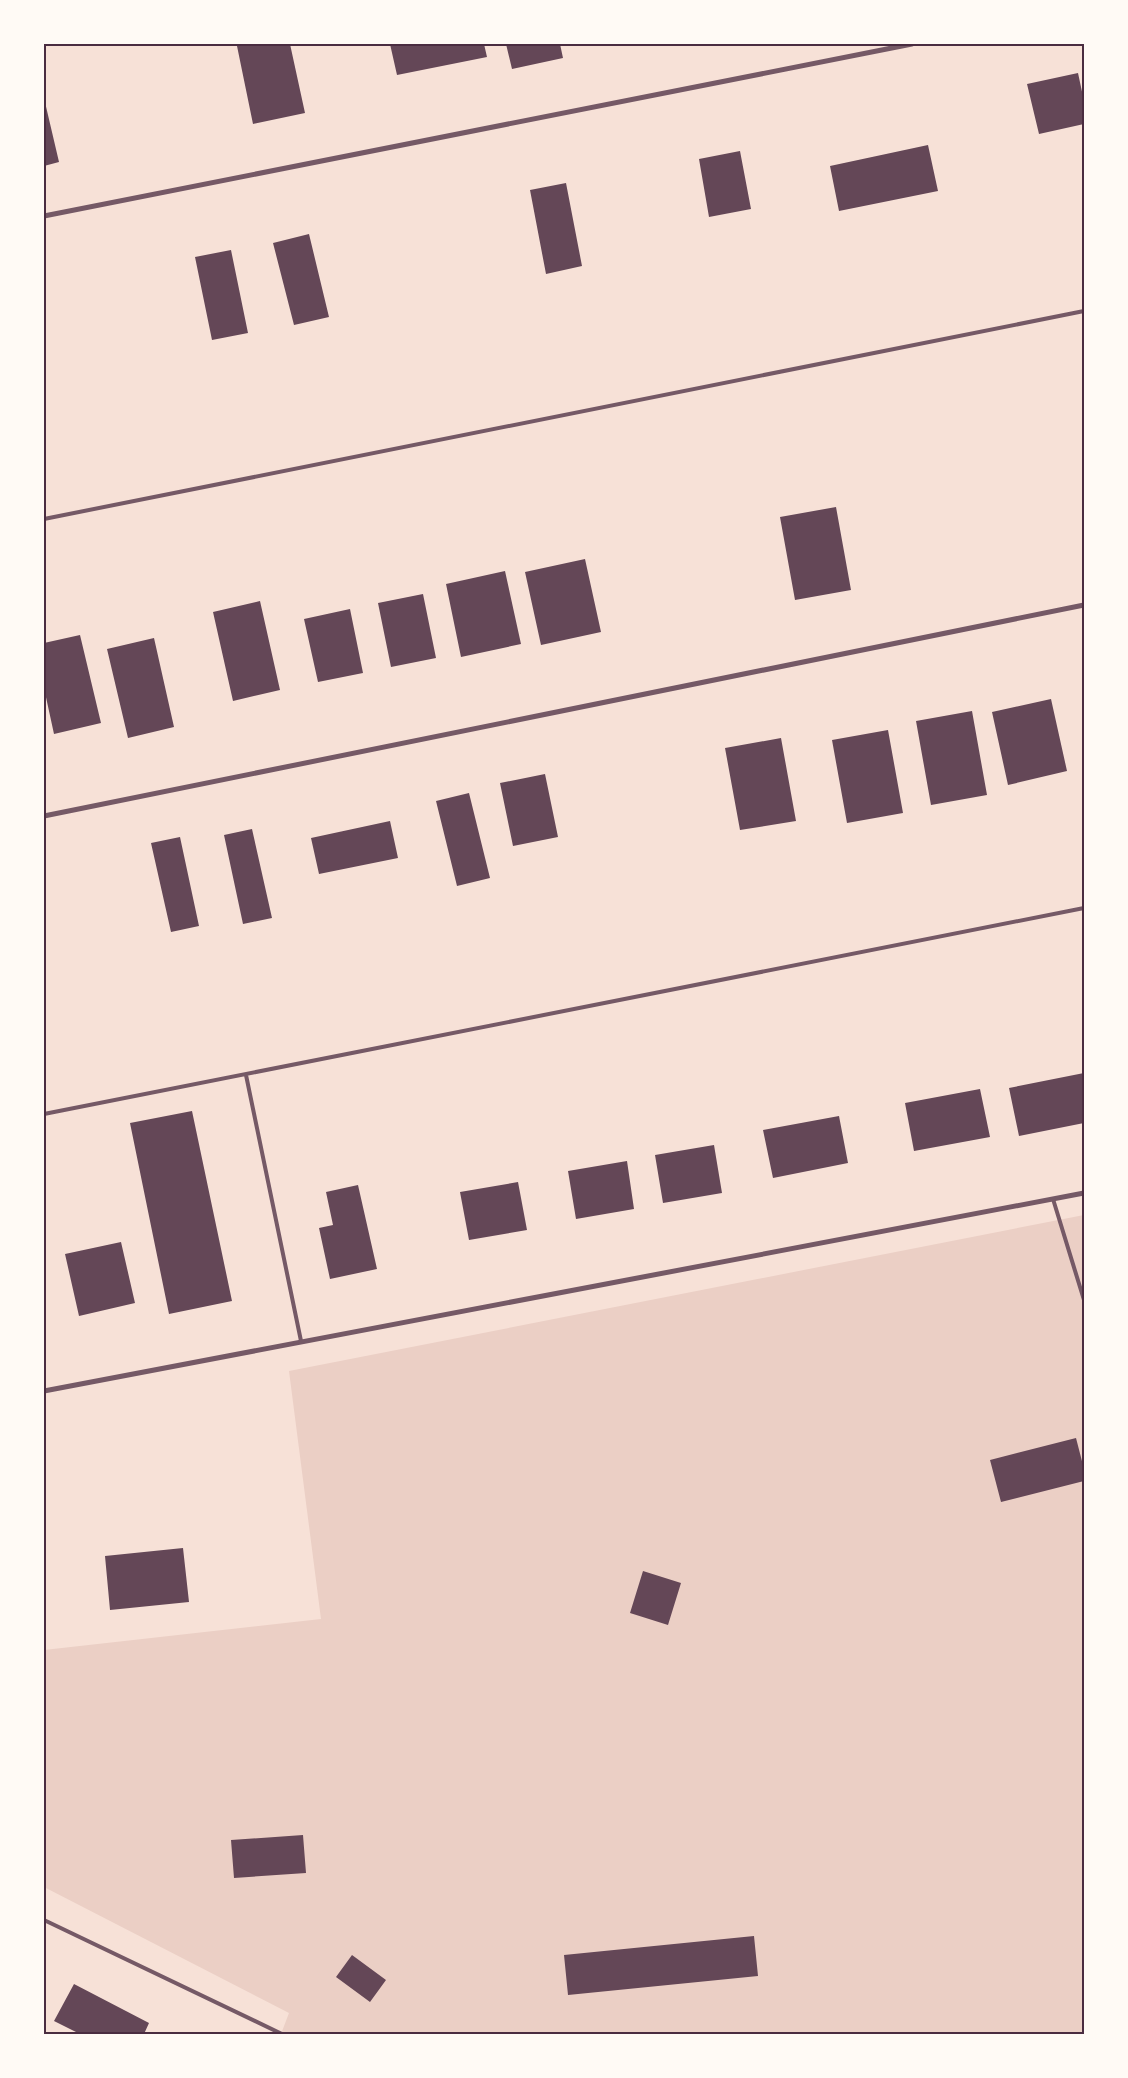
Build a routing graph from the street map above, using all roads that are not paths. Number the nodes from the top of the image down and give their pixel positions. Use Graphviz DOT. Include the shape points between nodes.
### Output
graph roads {
  1 [pos="912,44"];
  2 [pos="44,216"];
  3 [pos="1084,311"];
  4 [pos="44,520"];
  5 [pos="1084,605"];
  6 [pos="44,816"];
  7 [pos="1084,908"];
  8 [pos="246,1075"];
  9 [pos="44,1114"];
  10 [pos="1084,1193"];
  11 [pos="1053,1199"];
  12 [pos="1084,1300"];
  13 [pos="301,1341"];
  14 [pos="44,1391"];
  15 [pos="44,1920"];
  16 [pos="282,2034"];
  1 -- 2 [label="street"];
  3 -- 4 [label="lane"];
  5 -- 6 [label="street"];
  7 -- 8 [label="lane"];
  8 -- 9 [label="lane"];
  8 -- 13 [label="lane"];
  10 -- 11 [label="street"];
  11 -- 12 [label="lane"];
  11 -- 13 [label="street"];
  13 -- 14 [label="street"];
  15 -- 16 [label="lane"];
}
